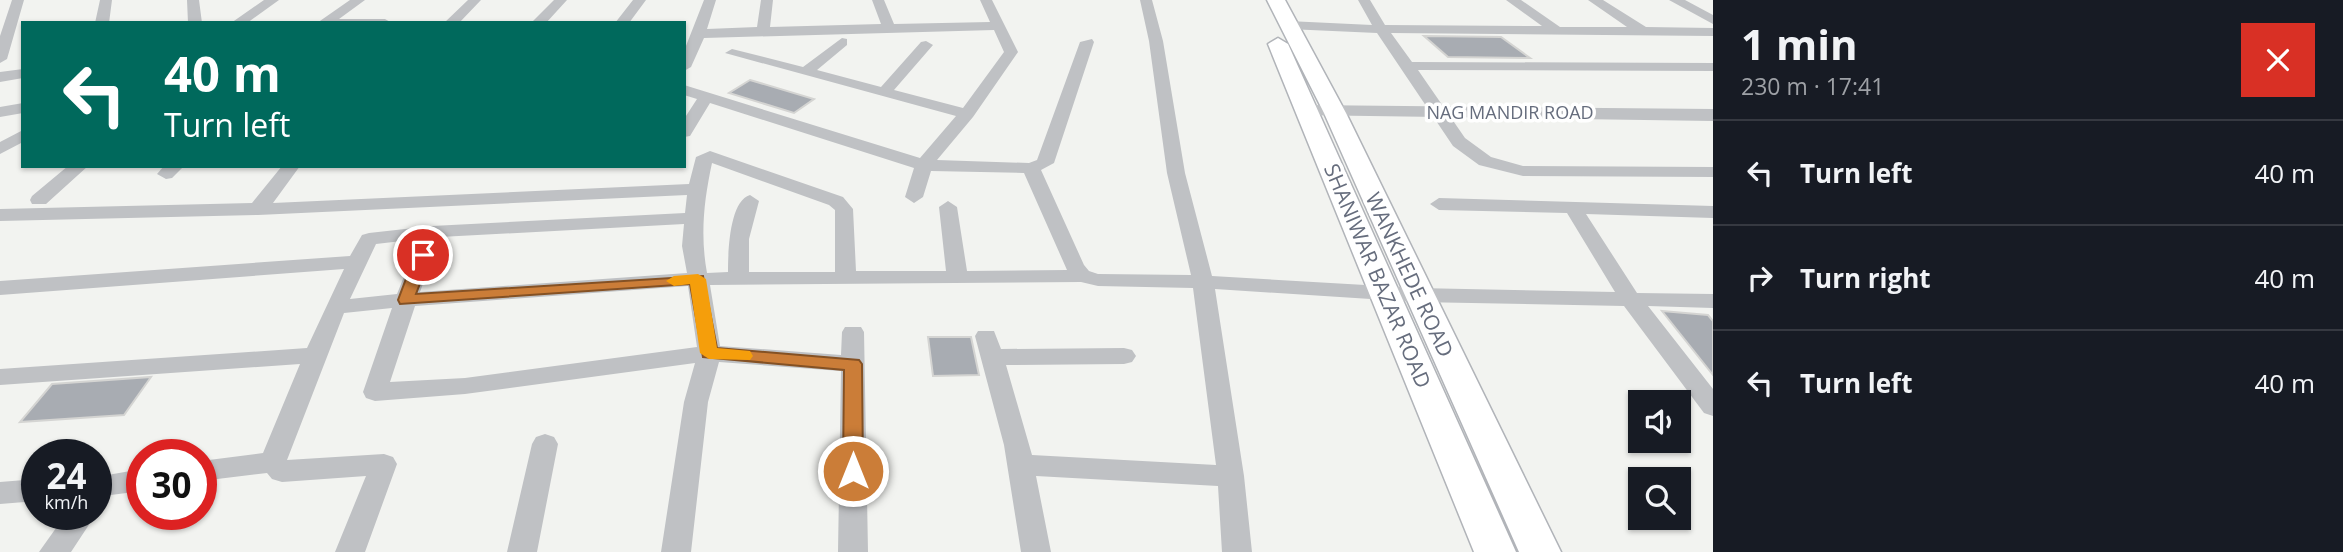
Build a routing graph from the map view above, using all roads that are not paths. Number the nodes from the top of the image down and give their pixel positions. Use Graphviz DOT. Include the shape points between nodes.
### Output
graph roads {
  1 [pos="18,0"];
  2 [pos="106,0"];
  3 [pos="207,0"];
  4 [pos="274,0"];
  5 [pos="359,0"];
  6 [pos="475,0"];
  7 [pos="561,0"];
  8 [pos="640,0"];
  9 [pos="710,0"];
  10 [pos="767,0"];
  11 [pos="878,0"];
  12 [pos="986,0"];
  13 [pos="1146,0"];
  14 [pos="1258,0"];
  15 [pos="1364,0"];
  16 [pos="1512,0"];
  17 [pos="1594,0"];
  18 [pos="1675,0"];
  19 [pos="194,4"];
  20 [pos="1282,13"];
  21 [pos="1452,16"];
  22 [pos="1713,20"];
  23 [pos="102,21"];
  24 [pos="242,21"];
  25 [pos="327,21"];
  26 [pos="453,21"];
  27 [pos="540,21"];
  28 [pos="624,21"];
  29 [pos="1000,26"];
  30 [pos="889,28"];
  31 [pos="1381,29"];
  32 [pos="1469,29"];
  33 [pos="1556,30"];
  34 [pos="763,31"];
  35 [pos="1713,32"];
  36 [pos="1646,33"];
  37 [pos="699,34"];
  38 [pos="842,42"];
  39 [pos="1087,42"];
  40 [pos="926,45"];
  41 [pos="732,53"];
  42 [pos="0,59"];
  43 [pos="686,63"];
  44 [pos="1408,65"];
  45 [pos="1713,67"];
  46 [pos="806,72"];
  47 [pos="21,73"];
  48 [pos="0,77"];
  49 [pos="686,91"];
  50 [pos="884,93"];
  51 [pos="706,97"];
  52 [pos="21,108"];
  53 [pos="0,112"];
  54 [pos="1321,112"];
  55 [pos="1440,113"];
  56 [pos="967,114"];
  57 [pos="1713,115"];
  58 [pos="686,129"];
  59 [pos="21,136"];
  60 [pos="1,148"];
  61 [pos="923,165"];
  62 [pos="77,168"];
  63 [pos="289,168"];
  64 [pos="1031,168"];
  65 [pos="1713,172"];
  66 [pos="697,189"];
  67 [pos="914,197"];
  68 [pos="39,200"];
  69 [pos="750,201"];
  70 [pos="389,203"];
  71 [pos="1439,204"];
  72 [pos="947,207"];
  73 [pos="1573,208"];
  74 [pos="258,209"];
  75 [pos="1713,212"];
  76 [pos="0,215"];
  77 [pos="695,218"];
  78 [pos="432,232"];
  79 [pos="371,237"];
  80 [pos="357,261"];
  81 [pos="1081,276"];
  82 [pos="957,277"];
  83 [pos="739,278"];
  84 [pos="698,279"];
  85 [pos="846,280"];
  86 [pos="1203,282"];
  87 [pos="0,288"];
  88 [pos="1384,293"];
  89 [pos="1417,295"];
  90 [pos="1629,297"];
  91 [pos="406,300"];
  92 [pos="1713,300"];
  93 [pos="335,307"];
  94 [pos="853,332"];
  95 [pos="709,353"];
  96 [pos="314,355"];
  97 [pos="1124,356"];
  98 [pos="853,364"];
  99 [pos="0,377"];
  100 [pos="1713,407"];
  101 [pos="545,444"];
  102 [pos="273,461"];
  103 [pos="1021,465"];
  104 [pos="217,469"];
  105 [pos="1231,476"];
  106 [pos="21,491"];
  107 [pos="0,493"];
  108 [pos="70,530"];
  109 [pos="54,552"];
  110 [pos="350,552"];
  111 [pos="522,552"];
  112 [pos="676,552"];
  113 [pos="853,552"];
  114 [pos="1036,552"];
  115 [pos="1237,552"];
  116 [pos="1495,552"];
  117 [pos="1540,552"];
  1 -- 42 [label="street"];
  2 -- 23 [label="street"];
  3 -- 19 [label="street"];
  4 -- 24 [label="street"];
  5 -- 25 [label="street"];
  6 -- 26 [label="street"];
  7 -- 27 [label="street"];
  8 -- 28 [label="street"];
  9 -- 37 [label="street"];
  10 -- 34 [label="street"];
  11 -- 30 [label="street"];
  12 -- 29 [label="street"];
  13 -- 86 [label="street" via="1176,173"];
  14 -- 54 [label="main road, SHANIWAR BAZAR ROAD"];
  15 -- 31 [label="street"];
  16 -- 33 [label="street"];
  17 -- 36 [label="street"];
  18 -- 22 [label="street"];
  20 -- 31 [label="street"];
  20 -- 54 [label="main road, WANKHEDE ROAD"];
  21 -- 32 [label="street"];
  29 -- 30 [label="street"];
  29 -- 56 [label="street" via="1011,52"];
  30 -- 34 [label="street"];
  31 -- 32 [label="street"];
  31 -- 44 [label="street"];
  32 -- 33 [label="street"];
  33 -- 36 [label="street"];
  34 -- 37 [label="street"];
  35 -- 36 [label="street"];
  37 -- 43 [label="street"];
  38 -- 46 [label="street"];
  39 -- 64 [label="street" via="1045,163"];
  40 -- 50 [label="street"];
  41 -- 46 [label="street"];
  44 -- 45 [label="street"];
  44 -- 55 [label="street"];
  46 -- 50 [label="street"];
  47 -- 48 [label="street"];
  49 -- 51 [label="street"];
  50 -- 56 [label="street"];
  51 -- 58 [label="street"];
  51 -- 61 [label="street"];
  52 -- 53 [label="street"];
  54 -- 55 [label="street, NAG MANDIR ROAD"];
  54 -- 88 [label="main road, SHANIWAR BAZAR ROAD"];
  54 -- 89 [label="main road, WANKHEDE ROAD"];
  55 -- 57 [label="street, NAG MANDIR ROAD"];
  55 -- 65 [label="street" via="1459,142 1485,161 1523,172"];
  56 -- 61 [label="street"];
  59 -- 60 [label="street"];
  61 -- 64 [label="street"];
  61 -- 67 [label="street"];
  62 -- 68 [label="street"];
  63 -- 74 [label="street"];
  64 -- 81 [label="street"];
  66 -- 70 [label="street"];
  66 -- 77 [label="street"];
  66 -- 85 [label="street" via="705,157 710,156 836,201 844,209"];
  69 -- 83 [label="street" via="737,247"];
  70 -- 74 [label="street"];
  70 -- 79 [label="street"];
  71 -- 73 [label="street"];
  72 -- 82 [label="street"];
  73 -- 75 [label="street"];
  73 -- 90 [label="street"];
  74 -- 76 [label="street"];
  77 -- 78 [label="street"];
  77 -- 84 [label="street" via="692,246"];
  78 -- 79 [label="street"];
  78 -- 91 [label="street"];
  79 -- 80 [label="street"];
  80 -- 87 [label="street"];
  80 -- 93 [label="street"];
  81 -- 82 [label="street"];
  81 -- 86 [label="street"];
  82 -- 85 [label="street"];
  83 -- 84 [label="street"];
  83 -- 85 [label="street"];
  84 -- 91 [label="street"];
  84 -- 95 [label="street"];
  86 -- 88 [label="street"];
  86 -- 105 [label="street"];
  88 -- 89 [label="street"];
  88 -- 116 [label="main road, SHANIWAR BAZAR ROAD"];
  89 -- 90 [label="street"];
  89 -- 117 [label="main road, WANKHEDE ROAD"];
  90 -- 92 [label="street"];
  90 -- 100 [label="street"];
  91 -- 93 [label="street"];
  91 -- 95 [label="street" via="375,392 465,386"];
  93 -- 96 [label="street"];
  94 -- 98 [label="street"];
  95 -- 98 [label="street"];
  95 -- 112 [label="street" via="696,402"];
  96 -- 99 [label="street"];
  96 -- 102 [label="street"];
  97 -- 103 [label="street" via="989,346"];
  98 -- 113 [label="street"];
  101 -- 111 [label="street"];
  102 -- 104 [label="street"];
  102 -- 110 [label="street" via="282,472 384,464"];
  103 -- 105 [label="street"];
  103 -- 114 [label="street"];
  105 -- 115 [label="street"];
  106 -- 107 [label="street"];
  108 -- 109 [label="street"];
}
